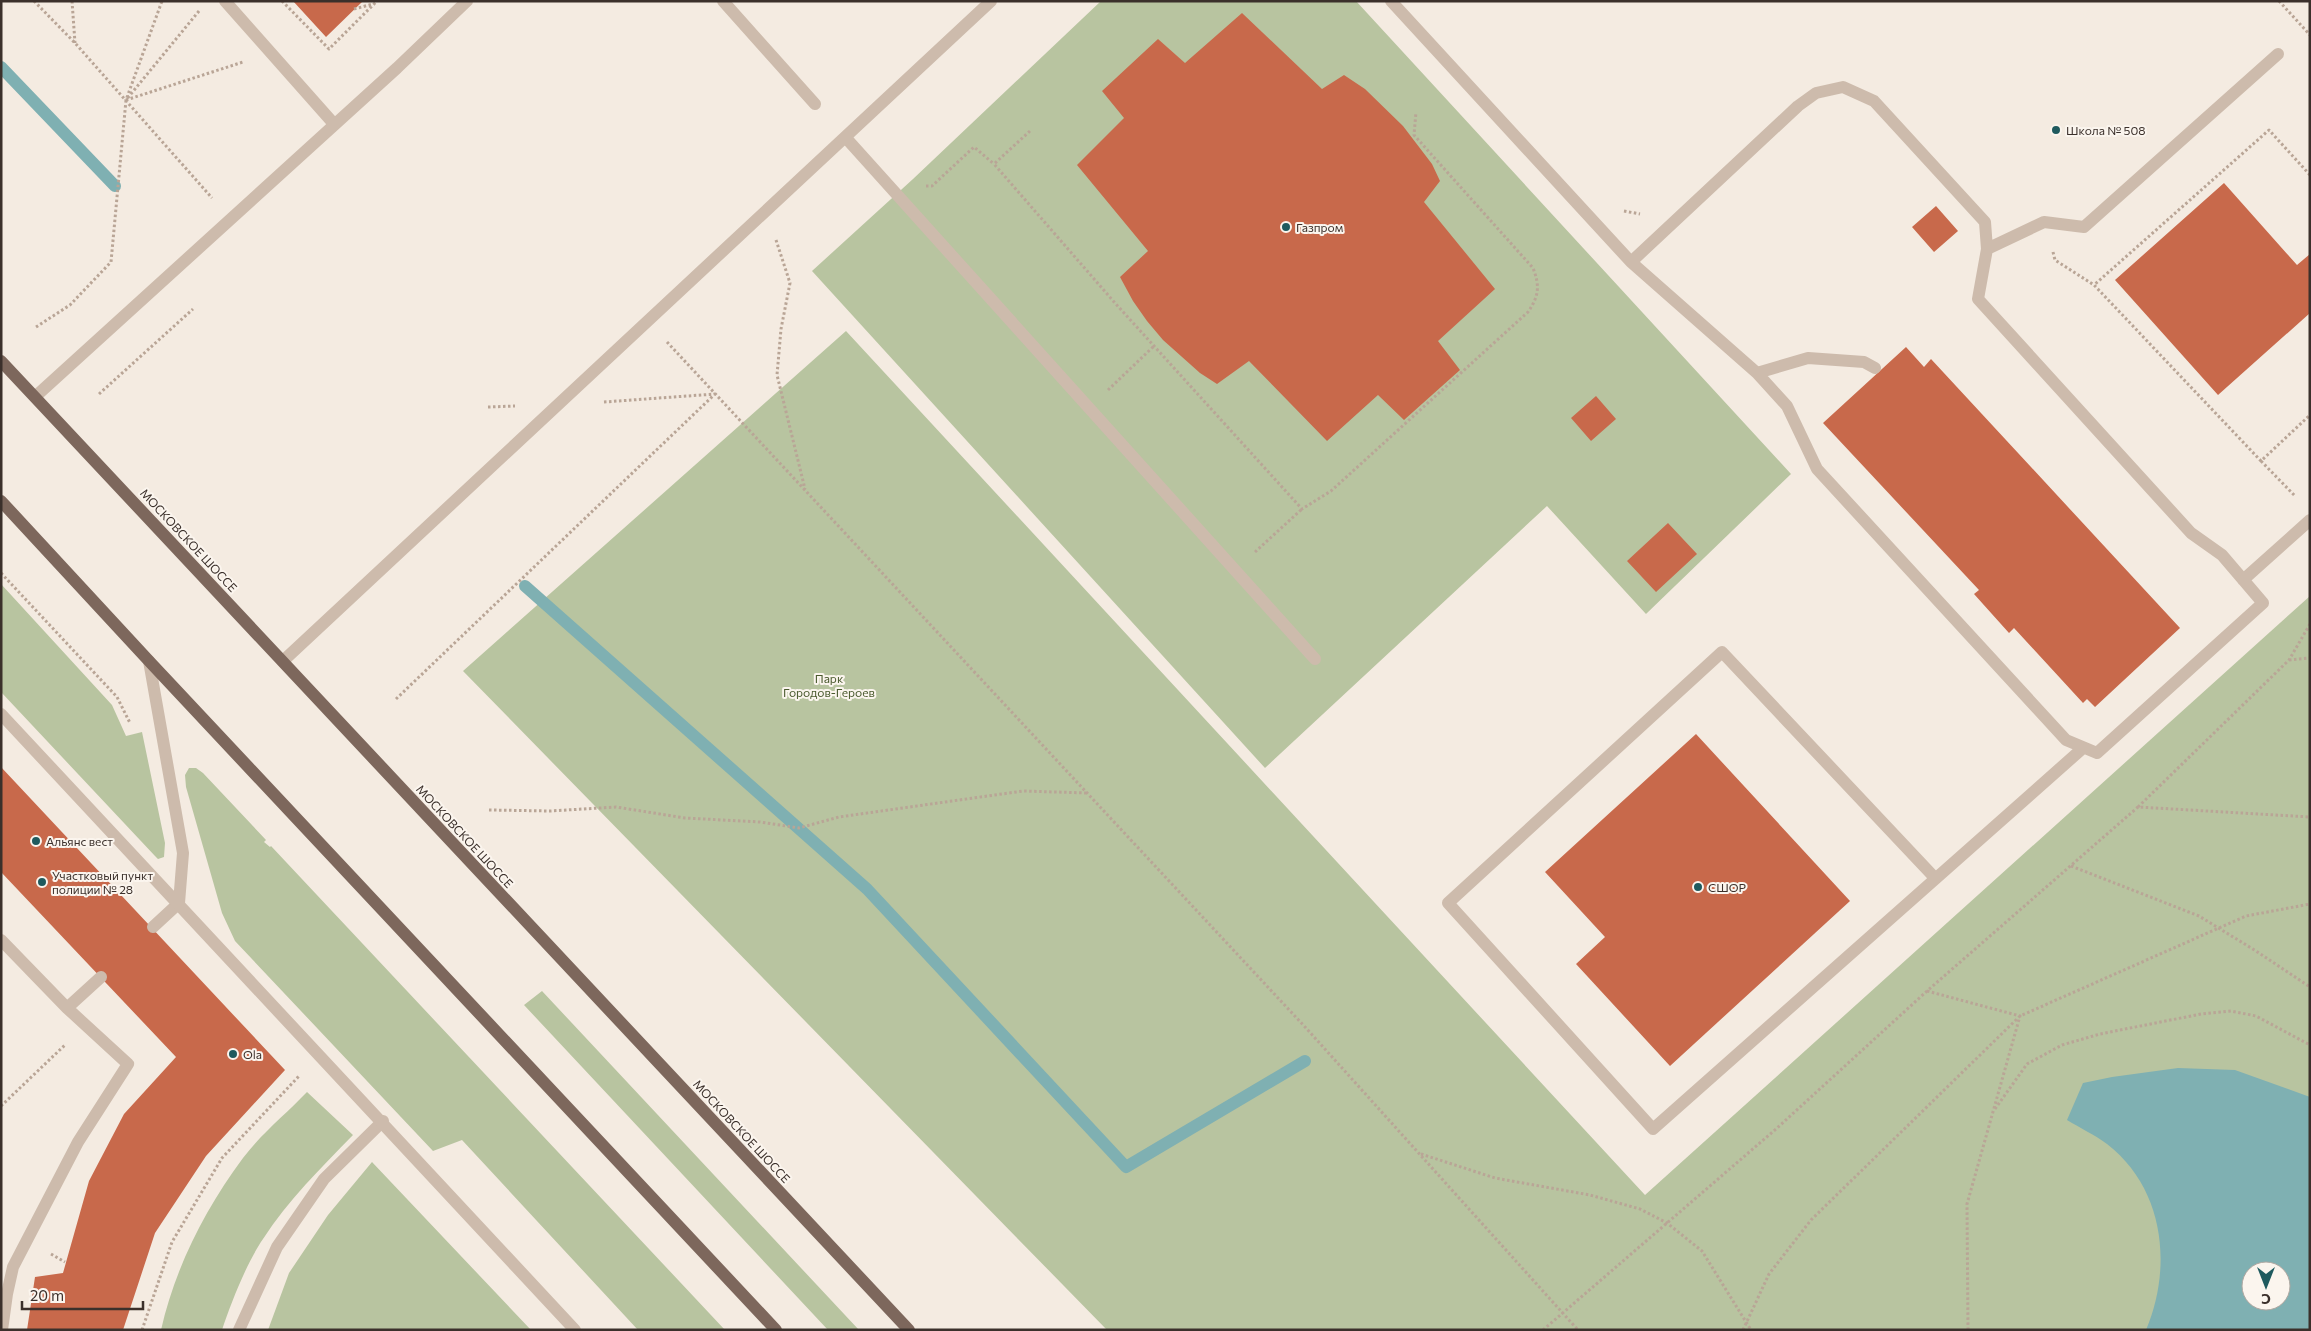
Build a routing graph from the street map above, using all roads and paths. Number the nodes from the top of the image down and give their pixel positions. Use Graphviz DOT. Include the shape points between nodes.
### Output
graph roads {
  1 [pos="34,1"];
  2 [pos="72,1"];
  3 [pos="162,1"];
  4 [pos="225,1"];
  5 [pos="282,1"];
  6 [pos="723,1"];
  7 [pos="991,1"];
  8 [pos="1391,1"];
  9 [pos="2279,1"];
  10 [pos="376,2"];
  11 [pos="460,4"];
  12 [pos="201,9"];
  13 [pos="354,10"];
  14 [pos="2310,35"];
  15 [pos="75,43"];
  16 [pos="272,53"];
  17 [pos="2278,54"];
  18 [pos="126,100"];
  19 [pos="815,104"];
  20 [pos="1416,112"];
  21 [pos="334,124"];
  22 [pos="1030,131"];
  23 [pos="846,138"];
  24 [pos="994,164"];
  25 [pos="2310,175"];
  26 [pos="923,187"];
  27 [pos="1619,207"];
  28 [pos="766,212"];
  29 [pos="230,219"];
  30 [pos="1674,221"];
  31 [pos="2044,222"];
  32 [pos="1987,249"];
  33 [pos="1631,262"];
  34 [pos="2094,285"];
  35 [pos="193,309"];
  36 [pos="648,322"];
  37 [pos="36,327"];
  38 [pos="1154,346"];
  39 [pos="1,361"];
  40 [pos="1875,368"];
  41 [pos="1757,373"];
  42 [pos="100,394"];
  43 [pos="715,394"];
  44 [pos="36,396"];
  45 [pos="1090,408"];
  46 [pos="2310,415"];
  47 [pos="2261,461"];
  48 [pos="805,490"];
  49 [pos="2298,499"];
  50 [pos="1,501"];
  51 [pos="1302,508"];
  52 [pos="2310,520"];
  53 [pos="1236,569"];
  54 [pos="1,573"];
  55 [pos="2243,580"];
  56 [pos="2310,624"];
  57 [pos="2310,658"];
  58 [pos="1315,659"];
  59 [pos="2288,660"];
  60 [pos="149,661"];
  61 [pos="283,661"];
  62 [pos="396,698"];
  63 [pos="1,714"];
  64 [pos="132,730"];
  65 [pos="2083,748"];
  66 [pos="1088,792"];
  67 [pos="2138,807"];
  68 [pos="489,810"];
  69 [pos="2310,817"];
  70 [pos="2071,866"];
  71 [pos="1935,878"];
  72 [pos="179,903"];
  73 [pos="2310,904"];
  74 [pos="153,927"];
  75 [pos="2219,929"];
  76 [pos="1,940"];
  77 [pos="100,977"];
  78 [pos="2310,988"];
  79 [pos="1927,991"];
  80 [pos="67,1008"];
  81 [pos="2020,1016"];
  82 [pos="67,1042"];
  83 [pos="2310,1045"];
  84 [pos="319,1054"];
  85 [pos="3,1104"];
  86 [pos="1992,1112"];
  87 [pos="383,1121"];
  88 [pos="1419,1154"];
  89 [pos="1667,1223"];
  90 [pos="1562,1312"];
  91 [pos="1746,1323"];
  92 [pos="2,1330"];
  93 [pos="142,1330"];
  94 [pos="239,1330"];
  95 [pos="575,1330"];
  96 [pos="776,1330"];
  97 [pos="909,1330"];
  98 [pos="1543,1330"];
  99 [pos="1578,1330"];
  100 [pos="1742,1330"];
  101 [pos="1751,1330"];
  102 [pos="1968,1330"];
  1 -- 15 [label="path"];
  2 -- 15 [label="path"];
  3 -- 18 [label="path"];
  4 -- 16 [label="street"];
  5 -- 10 [label="path" via="329,49"];
  6 -- 19 [label="street"];
  7 -- 23 [label="street"];
  8 -- 33 [label="street"];
  9 -- 14 [label="path"];
  10 -- 13 [label="path"];
  11 -- 21 [label="street" via="397,68"];
  12 -- 18 [label="path"];
  15 -- 18 [label="path"];
  16 -- 18 [label="path"];
  16 -- 21 [label="street"];
  17 -- 31 [label="street" via="2084,226"];
  18 -- 29 [label="path"];
  18 -- 37 [label="path" via="111,262 70,305"];
  20 -- 51 [label="path" via="1414,135 1533,268 1539,283 1537,299 1528,312 1331,491"];
  21 -- 29 [label="street"];
  22 -- 24 [label="path"];
  23 -- 28 [label="street"];
  23 -- 45 [label="street"];
  24 -- 26 [label="path" via="974,147 932,186"];
  24 -- 38 [label="path"];
  25 -- 34 [label="path" via="2269,130"];
  27 -- 30 [label="path" via="1636,215 1648,213 1662,204"];
  28 -- 36 [label="street"];
  28 -- 48 [label="path" via="790,283 776,375"];
  29 -- 44 [label="street"];
  30 -- 32 [label="street" via="1798,106 1816,93 1843,87 1874,101 1985,222"];
  30 -- 33 [label="street"];
  31 -- 32 [label="street"];
  31 -- 34 [label="path" via="2055,260"];
  32 -- 55 [label="street" via="1978,299 2191,533 2222,555"];
  33 -- 41 [label="street"];
  34 -- 47 [label="path"];
  35 -- 42 [label="path"];
  36 -- 43 [label="path"];
  36 -- 61 [label="street"];
  38 -- 45 [label="path"];
  38 -- 51 [label="path"];
  39 -- 44 [label="main road, МОСКОВСКОЕ ШОССЕ"];
  40 -- 41 [label="street" via="1864,362 1808,358"];
  41 -- 65 [label="street" via="1787,406 1818,469 2066,740"];
  43 -- 48 [label="path"];
  43 -- 62 [label="path"];
  44 -- 61 [label="main road, МОСКОВСКОЕ ШОССЕ"];
  45 -- 53 [label="street"];
  46 -- 47 [label="path"];
  47 -- 49 [label="path"];
  48 -- 66 [label="path"];
  50 -- 60 [label="main road"];
  51 -- 53 [label="path"];
  52 -- 55 [label="street"];
  53 -- 58 [label="street"];
  54 -- 64 [label="path" via="117,696"];
  55 -- 65 [label="street" via="2263,603 2097,753"];
  56 -- 59 [label="path"];
  57 -- 59 [label="path"];
  59 -- 67 [label="path"];
  60 -- 72 [label="street" via="183,853"];
  60 -- 96 [label="main road"];
  61 -- 97 [label="main road, МОСКОВСКОЕ ШОССЕ"];
  63 -- 72 [label="street"];
  65 -- 71 [label="street"];
  66 -- 68 [label="path" via="1023,791 839,817 799,828 760,822 685,818 616,807"];
  66 -- 88 [label="path"];
  67 -- 69 [label="path"];
  67 -- 70 [label="path"];
  70 -- 75 [label="path" via="2199,916"];
  70 -- 79 [label="path"];
  71 -- 71 [label="street" via="1653,1129 1448,903 1722,652"];
  72 -- 74 [label="street"];
  72 -- 84 [label="street"];
  73 -- 75 [label="path" via="2246,916"];
  75 -- 78 [label="path"];
  75 -- 81 [label="path"];
  76 -- 80 [label="street"];
  77 -- 80 [label="street"];
  79 -- 81 [label="path"];
  79 -- 89 [label="path"];
  80 -- 92 [label="street" via="128,1064 78,1142 13,1267"];
  81 -- 86 [label="path"];
  81 -- 91 [label="path" via="1811,1220 1769,1274"];
  82 -- 85 [label="path"];
  83 -- 86 [label="path" via="2256,1016 2231,1011 2100,1034 2062,1046 2028,1064"];
  84 -- 87 [label="street"];
  84 -- 93 [label="path" via="222,1158 172,1242"];
  86 -- 102 [label="path" via="1966,1204"];
  87 -- 94 [label="street" via="324,1179 277,1247"];
  87 -- 95 [label="street"];
  88 -- 89 [label="path" via="1495,1178 1590,1195 1640,1209"];
  88 -- 90 [label="path"];
  89 -- 90 [label="path"];
  89 -- 91 [label="path" via="1702,1251"];
  90 -- 98 [label="path"];
  90 -- 99 [label="path"];
  91 -- 100 [label="path"];
  91 -- 101 [label="path"];
}
